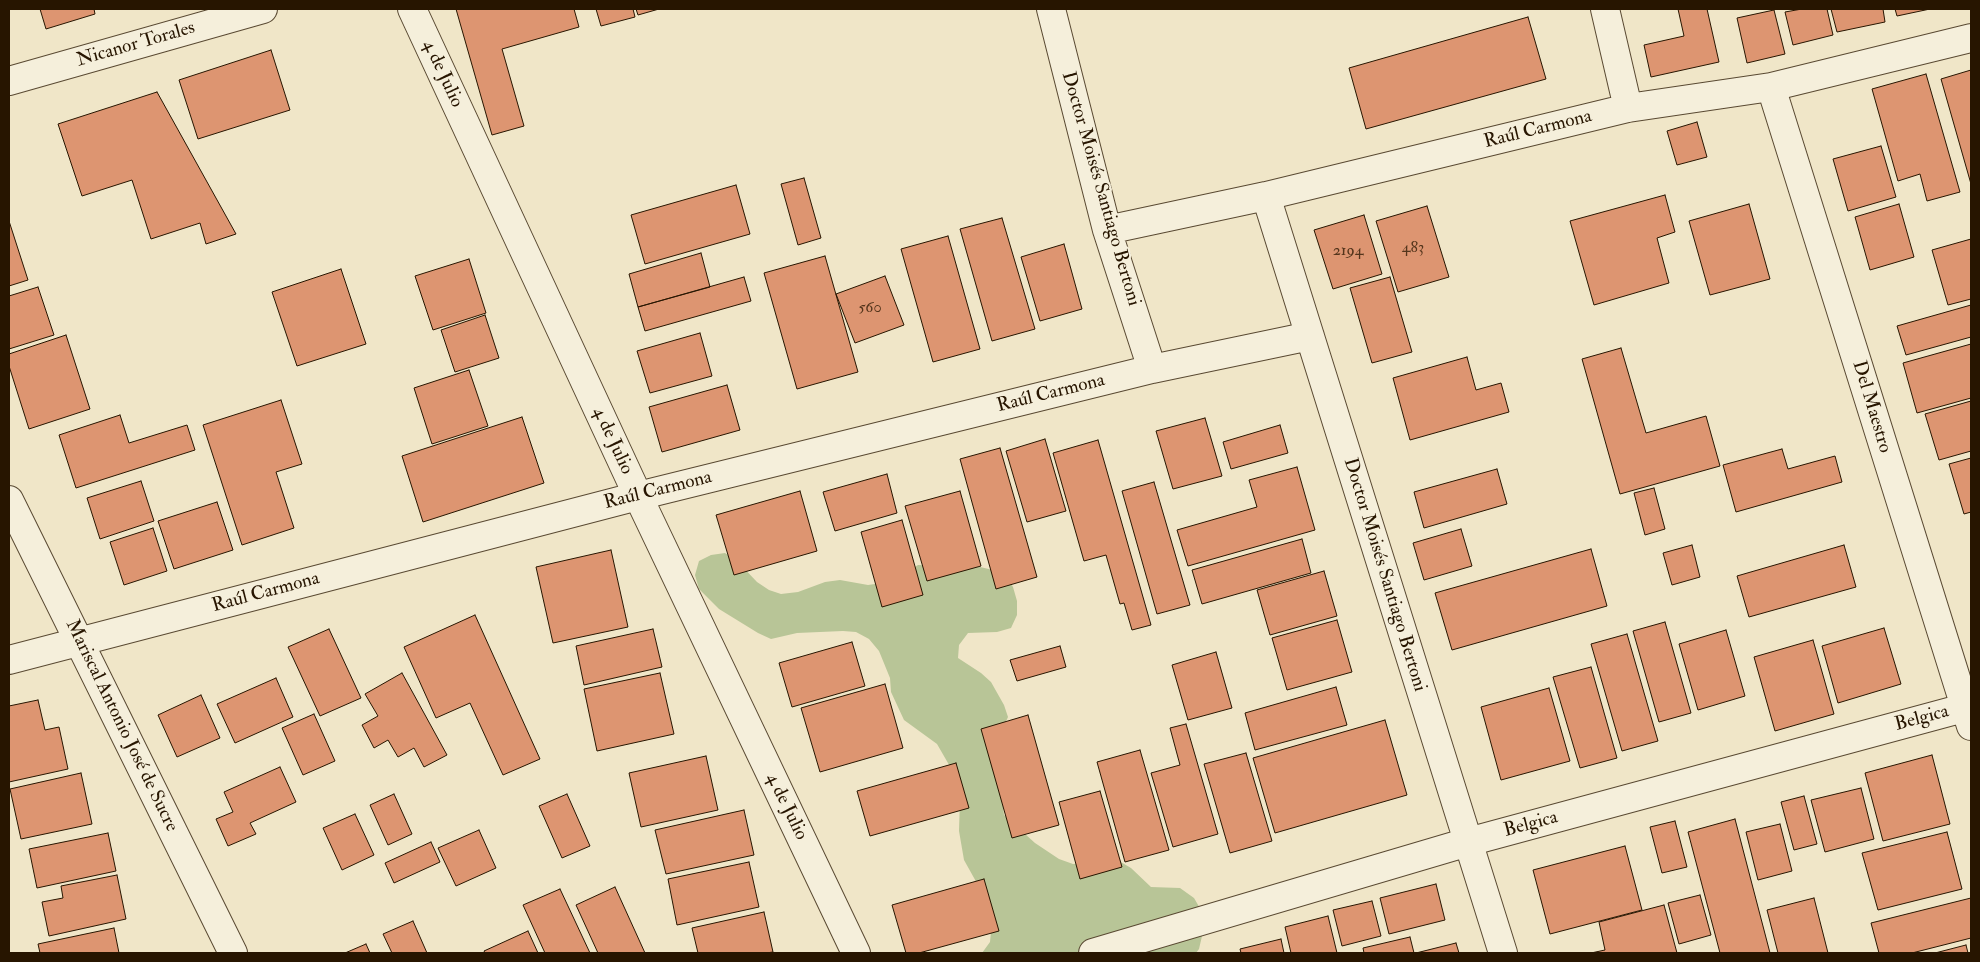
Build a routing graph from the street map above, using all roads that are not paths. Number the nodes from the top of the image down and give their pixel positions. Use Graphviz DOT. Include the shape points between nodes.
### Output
graph roads {
  1 [pos="263,9"];
  2 [pos="412,9"];
  3 [pos="1051,9"];
  4 [pos="1605,9"];
  5 [pos="1971,38"];
  6 [pos="9,80"];
  7 [pos="1771,87"];
  8 [pos="1628,108"];
  9 [pos="1266,196"];
  10 [pos="1107,230"];
  11 [pos="1310,336"];
  12 [pos="1152,369"];
  13 [pos="638,496"];
  14 [pos="9,500"];
  15 [pos="80,642"];
  16 [pos="9,660"];
  17 [pos="1969,713"];
  18 [pos="1468,842"];
  19 [pos="233,953"];
  20 [pos="856,953"];
  21 [pos="1093,953"];
  22 [pos="1503,953"];
  1 -- 6 [label="street, Nicanor Torales"];
  2 -- 13 [label="street, 4 de Julio"];
  3 -- 10 [label="street, Doctor Moisés Santiago Bertoni"];
  4 -- 8 [label="street"];
  5 -- 7 [label="street, Raúl Carmona"];
  7 -- 8 [label="street, Raúl Carmona"];
  7 -- 17 [label="street, Del Maestro"];
  8 -- 9 [label="street, Raúl Carmona"];
  9 -- 10 [label="street, Raúl Carmona"];
  9 -- 11 [label="street, Doctor Moisés Santiago Bertoni"];
  10 -- 12 [label="street, Doctor Moisés Santiago Bertoni"];
  11 -- 12 [label="street, Raúl Carmona"];
  11 -- 18 [label="street, Doctor Moisés Santiago Bertoni"];
  12 -- 13 [label="street, Raúl Carmona"];
  13 -- 15 [label="street, Raúl Carmona"];
  13 -- 20 [label="street, 4 de Julio"];
  14 -- 15 [label="street, Mariscal Antonio José de Sucre"];
  15 -- 16 [label="street, Raúl Carmona"];
  15 -- 19 [label="street, Mariscal Antonio José de Sucre"];
  17 -- 18 [label="street, Belgica"];
  18 -- 21 [label="street, Belgica"];
  18 -- 22 [label="street, Doctor Moisés Santiago Bertoni"];
}
